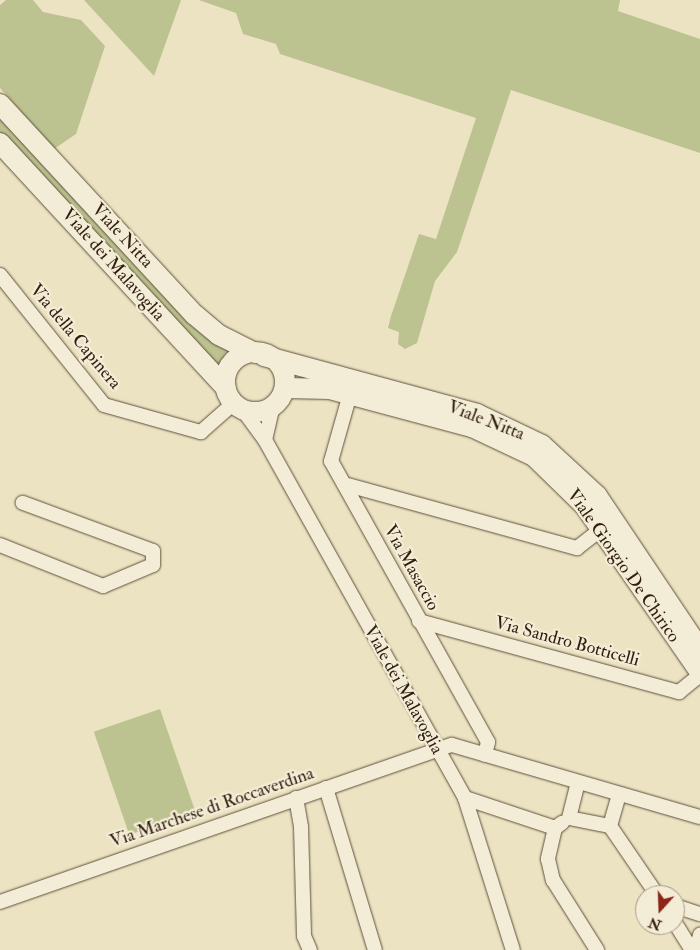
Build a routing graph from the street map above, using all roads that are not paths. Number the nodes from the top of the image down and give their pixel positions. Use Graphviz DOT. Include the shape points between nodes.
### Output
graph roads {
  1 [pos="0,104"];
  2 [pos="0,143"];
  3 [pos="0,275"];
  4 [pos="260,354"];
  5 [pos="286,388"];
  6 [pos="350,394"];
  7 [pos="233,399"];
  8 [pos="272,409"];
  9 [pos="265,440"];
  10 [pos="344,484"];
  11 [pos="23,503"];
  12 [pos="607,524"];
  13 [pos="0,545"];
  14 [pos="419,621"];
  15 [pos="700,649"];
  16 [pos="700,674"];
  17 [pos="436,750"];
  18 [pos="486,755"];
  19 [pos="578,782"];
  20 [pos="326,788"];
  21 [pos="619,794"];
  22 [pos="296,798"];
  23 [pos="465,798"];
  24 [pos="700,817"];
  25 [pos="569,818"];
  26 [pos="610,826"];
  27 [pos="555,828"];
  28 [pos="650,885"];
  29 [pos="0,902"];
  30 [pos="685,909"];
  31 [pos="700,914"];
  32 [pos="683,935"];
  33 [pos="700,935"];
  34 [pos="310,950"];
  35 [pos="376,950"];
  36 [pos="513,950"];
  37 [pos="597,950"];
  38 [pos="694,950"];
  1 -- 4 [label="main road, Viale Nitta" via="195,315 218,334"];
  2 -- 7 [label="main road, Viale dei Malavoglia"];
  3 -- 7 [label="street, Via della Capinera" via="104,405 201,432"];
  4 -- 5 [label="main road" via="281,369"];
  4 -- 7 [label="main road" via="241,353 230,360 224,374"];
  4 -- 12 [label="main road, Viale Nitta" via="477,414 512,428 572,469"];
  5 -- 6 [label="main road, Viale Giorgio De Chirico" via="311,386"];
  5 -- 8 [label="main road"];
  6 -- 10 [label="street, Via Masaccio" via="331,461"];
  6 -- 12 [label="main road, Viale Giorgio De Chirico" via="472,427 518,447 567,485"];
  7 -- 8 [label="main road" via="255,413"];
  7 -- 9 [label="street, Viale dei Malavoglia"];
  8 -- 9 [label="street"];
  9 -- 17 [label="street, Viale dei Malavoglia"];
  10 -- 12 [label="street" via="577,548"];
  10 -- 14 [label="street, Via Masaccio"];
  11 -- 13 [label="street" via="153,551 153,565 103,586"];
  12 -- 15 [label="main road, Viale Nitta"];
  12 -- 16 [label="main road, Viale Giorgio De Chirico"];
  14 -- 16 [label="street, Via Sandro Botticelli" via="679,692"];
  14 -- 18 [label="street, Via Masaccio" via="488,742"];
  17 -- 18 [label="street, Via Marchese di Roccaverdina" via="452,745"];
  17 -- 20 [label="street, Via Marchese di Roccaverdina"];
  17 -- 23 [label="street, Viale dei Malavoglia"];
  18 -- 19 [label="street, Via Marchese di Roccaverdina"];
  19 -- 21 [label="street, Via Marchese di Roccaverdina"];
  19 -- 25 [label="street"];
  20 -- 22 [label="street, Via Marchese di Roccaverdina"];
  20 -- 35 [label="street"];
  21 -- 24 [label="street, Via Marchese di Roccaverdina"];
  21 -- 26 [label="street"];
  22 -- 29 [label="street, Via Marchese di Roccaverdina"];
  22 -- 34 [label="street" via="301,827 304,936"];
  23 -- 27 [label="street"];
  23 -- 36 [label="street, Viale dei Malavoglia"];
  25 -- 26 [label="street"];
  25 -- 27 [label="street"];
  26 -- 28 [label="street"];
  27 -- 37 [label="street" via="548,858 553,880"];
  30 -- 31 [label="street"];
  32 -- 38 [label="street"];
  33 -- 38 [label="street"];
}
